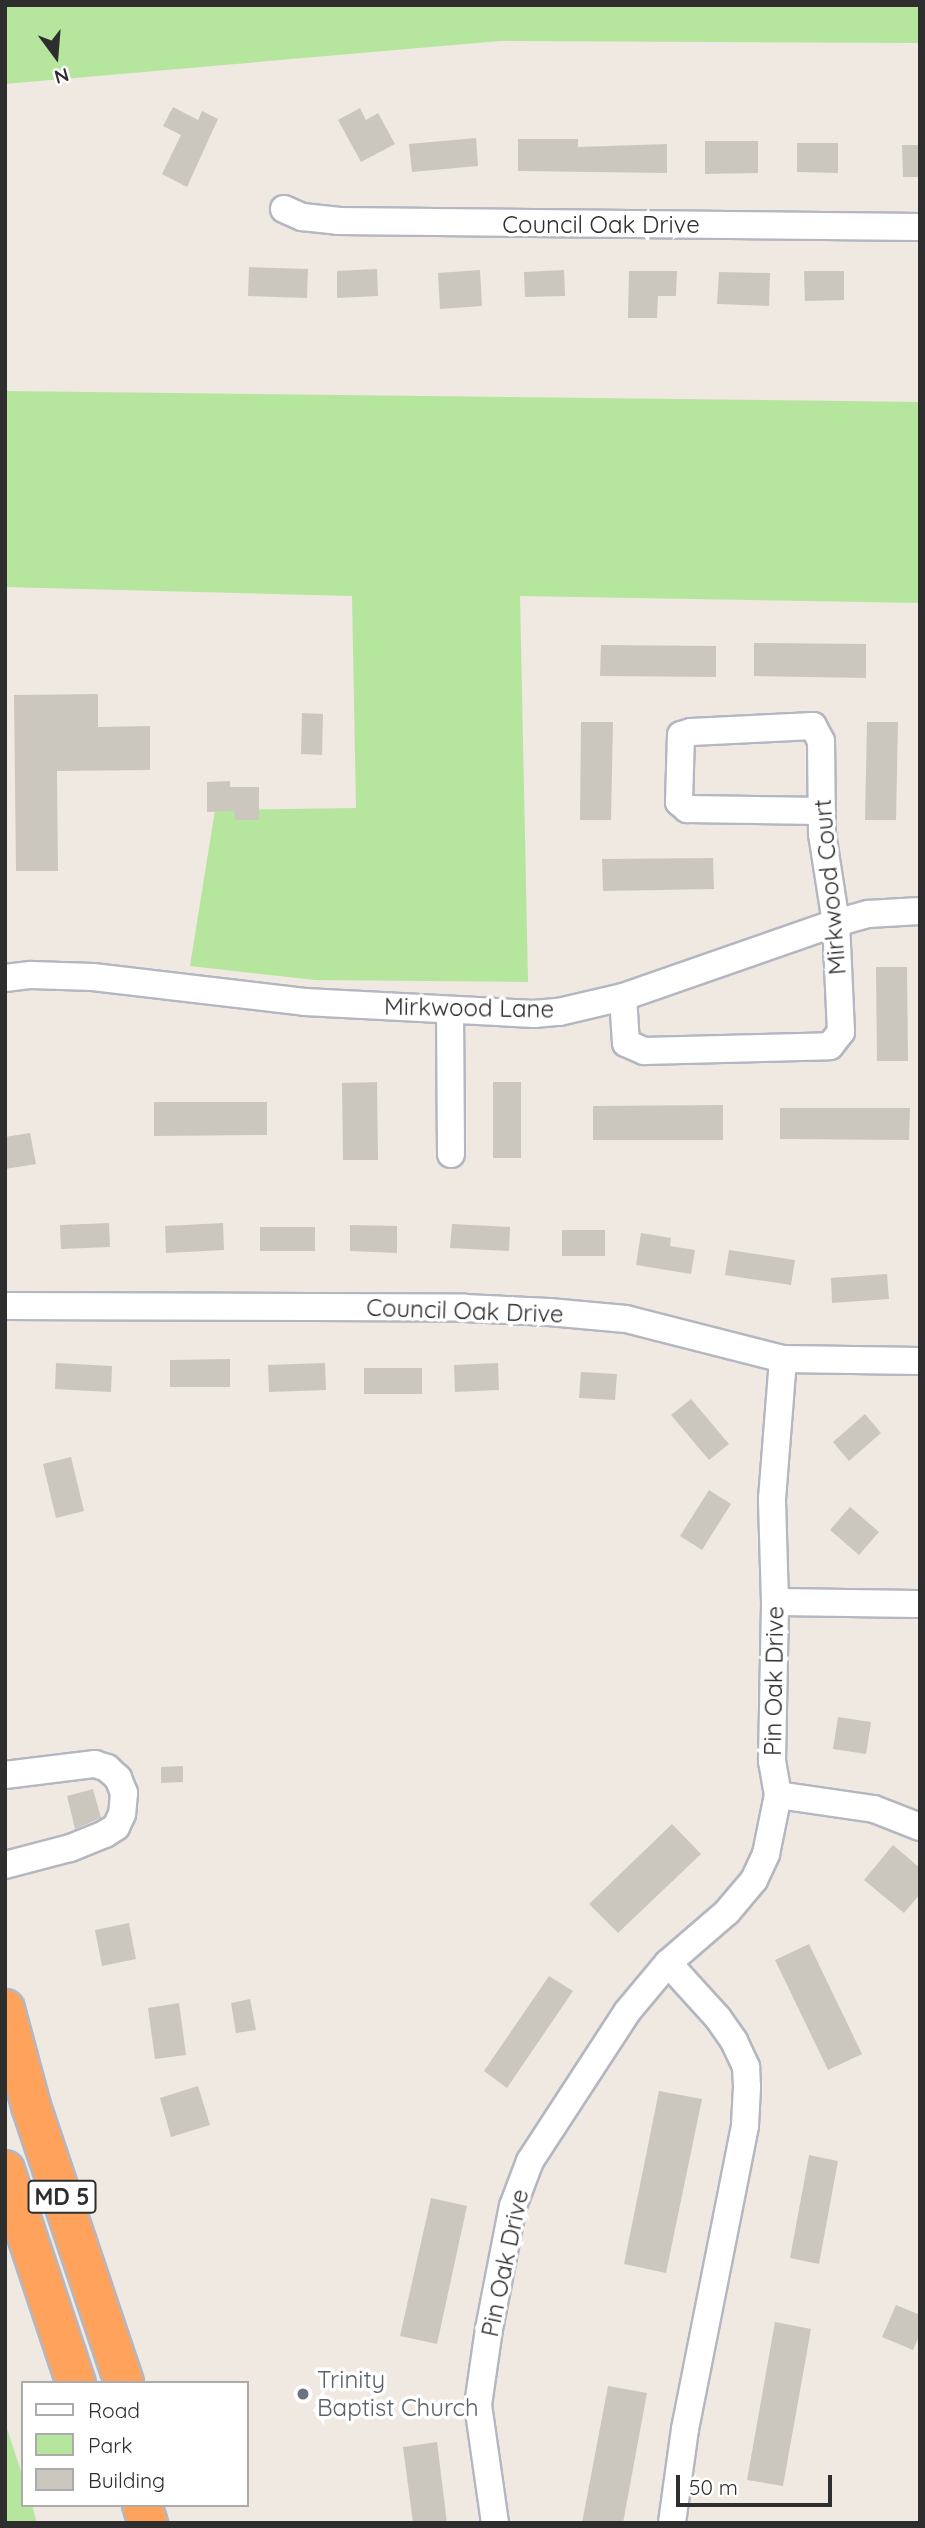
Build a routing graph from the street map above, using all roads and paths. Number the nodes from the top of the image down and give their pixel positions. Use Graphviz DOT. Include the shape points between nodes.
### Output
graph roads {
  1 [pos="284,209"];
  2 [pos="920,227"];
  3 [pos="822,811"];
  4 [pos="920,911"];
  5 [pos="836,923"];
  6 [pos="5,978"];
  7 [pos="624,997"];
  8 [pos="450,1010"];
  9 [pos="451,1154"];
  10 [pos="5,1306"];
  11 [pos="783,1359"];
  12 [pos="920,1361"];
  13 [pos="775,1602"];
  14 [pos="920,1604"];
  15 [pos="5,1775"];
  16 [pos="778,1795"];
  17 [pos="920,1827"];
  18 [pos="5,1865"];
  19 [pos="668,1963"];
  20 [pos="5,2009"];
  21 [pos="5,2101"];
  22 [pos="5,2170"];
  23 [pos="75,2381"];
  24 [pos="102,2381"];
  25 [pos="123,2381"];
  26 [pos="495,2523"];
  27 [pos="672,2523"];
  1 -- 2 [label="street, Council Oak Drive" via="302,217 338,221"];
  3 -- 3 [label="street, Mirkwood Court" via="687,808 679,802 681,735 813,726 821,741"];
  3 -- 5 [label="street, Mirkwood Court"];
  4 -- 5 [label="street, Mirkwood Lane" via="868,914"];
  5 -- 7 [label="street, Mirkwood Lane"];
  5 -- 7 [label="street, Mirkwood Court" via="841,1032 830,1046 644,1051 625,1043"];
  6 -- 8 [label="street, Mirkwood Lane" via="93,977 304,1003"];
  7 -- 8 [label="street, Mirkwood Lane" via="534,1014"];
  8 -- 9 [label="street"];
  10 -- 11 [label="street, Council Oak Drive" via="549,1312 626,1319"];
  11 -- 12 [label="street, Council Oak Drive"];
  11 -- 13 [label="street, Pin Oak Drive" via="772,1499"];
  13 -- 14 [label="street"];
  13 -- 16 [label="street, Pin Oak Drive" via="772,1761"];
  15 -- 18 [label="street" via="96,1764 118,1778 124,1793 116,1827 105,1834"];
  16 -- 17 [label="street" via="874,1810"];
  16 -- 19 [label="street, Pin Oak Drive" via="766,1854 754,1880 727,1912"];
  19 -- 26 [label="street, Pin Oak Drive" via="627,2012 530,2161 513,2206 478,2405"];
  19 -- 27 [label="street" via="734,2041 746,2067 747,2087 745,2126 685,2429"];
  20 -- 25 [label="highway, MD 5" via="31,2106"];
  21 -- 24 [label="highway"];
  22 -- 23 [label="highway, MD 5"];
}
